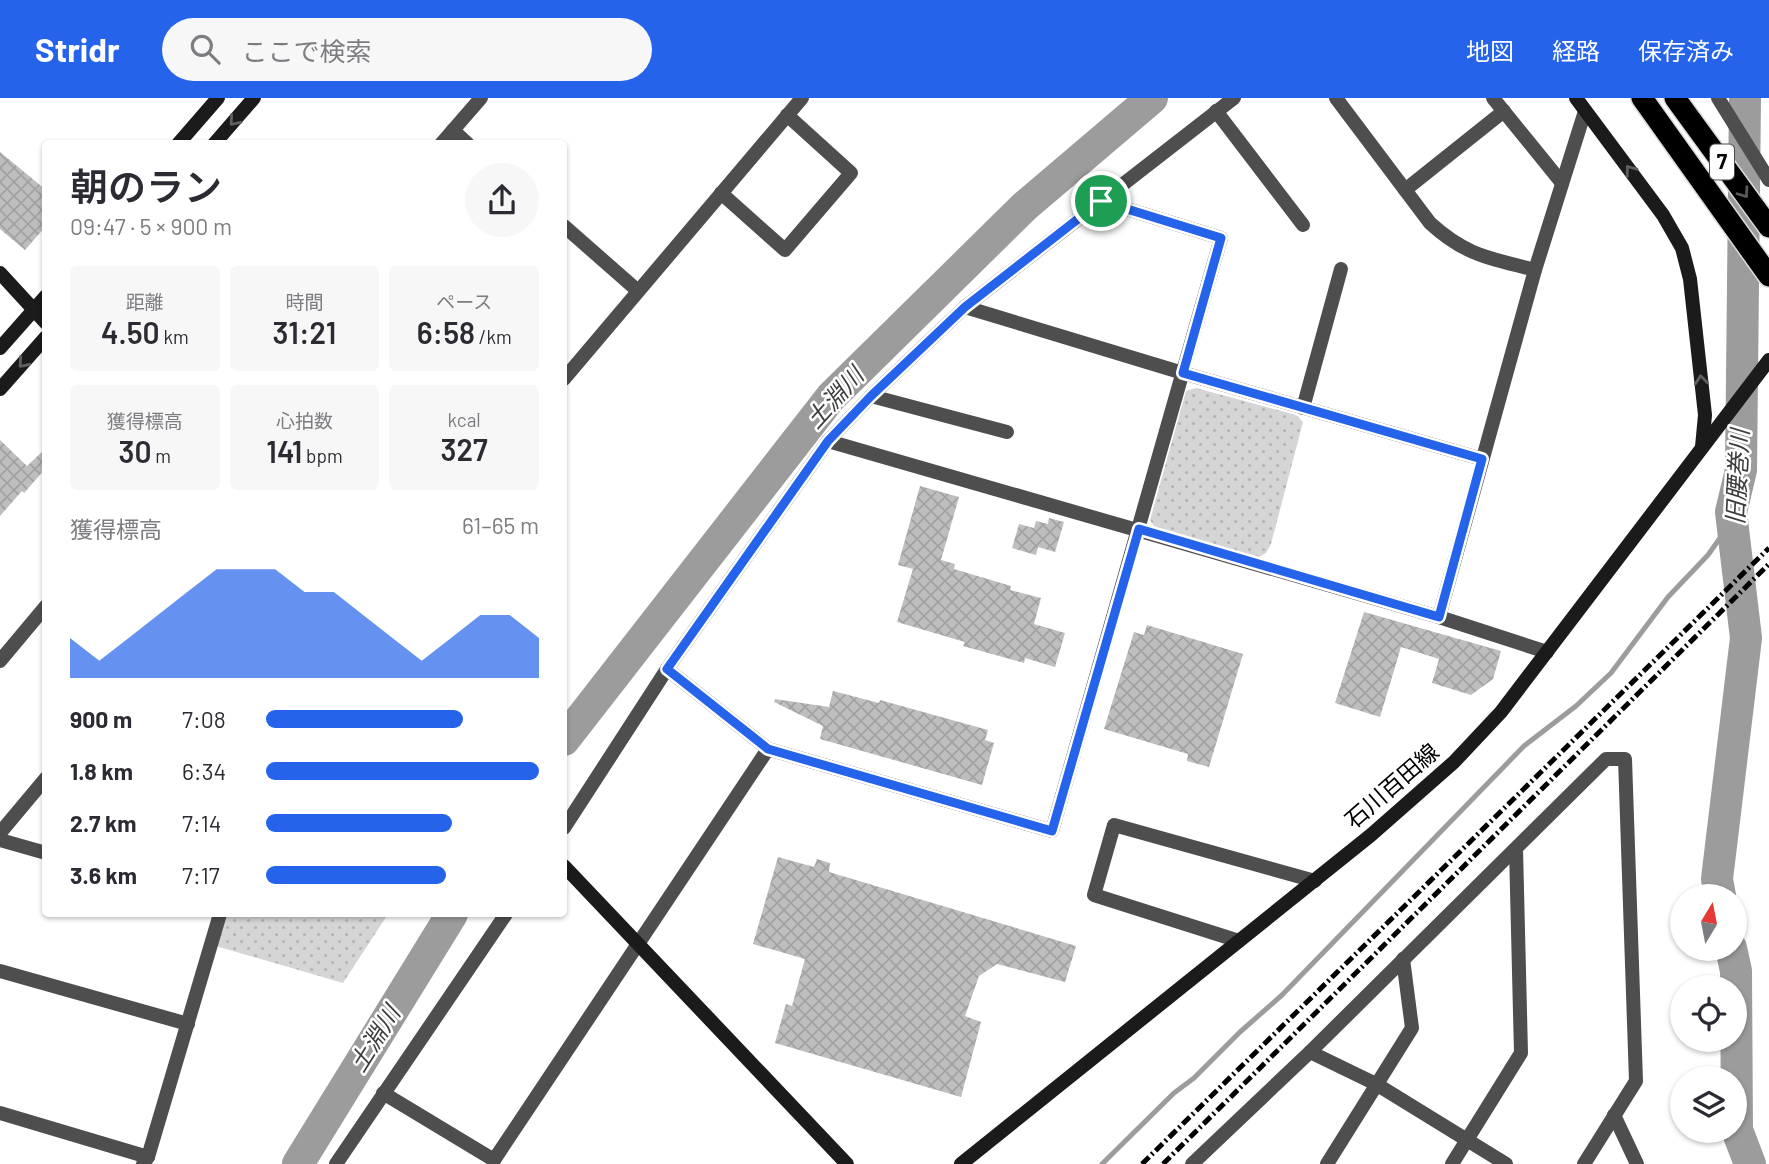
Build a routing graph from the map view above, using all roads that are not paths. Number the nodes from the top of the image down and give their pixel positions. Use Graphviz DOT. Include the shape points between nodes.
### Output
graph roads {
  1 [pos="218,98"];
  2 [pos="254,98"];
  3 [pos="481,98"];
  4 [pos="802,98"];
  5 [pos="1234,98"];
  6 [pos="1336,98"];
  7 [pos="1493,98"];
  8 [pos="1576,98"];
  9 [pos="1642,98"];
  10 [pos="1675,98"];
  11 [pos="1718,98"];
  12 [pos="1216,111"];
  13 [pos="1504,111"];
  14 [pos="1585,111"];
  15 [pos="787,116"];
  16 [pos="453,130"];
  17 [pos="181,140"];
  18 [pos="217,140"];
  19 [pos="444,140"];
  20 [pos="464,140"];
  21 [pos="1769,180"];
  22 [pos="1562,183"];
  23 [pos="1405,190"];
  24 [pos="721,193"];
  25 [pos="1101,201"];
  26 [pos="1303,225"];
  27 [pos="1769,227"];
  28 [pos="567,229"];
  29 [pos="1341,270"];
  30 [pos="1535,270"];
  31 [pos="0,273"];
  32 [pos="1769,276"];
  33 [pos="638,290"];
  34 [pos="42,300"];
  35 [pos="965,307"];
  36 [pos="33,310"];
  37 [pos="42,319"];
  38 [pos="42,342"];
  39 [pos="0,348"];
  40 [pos="1768,362"];
  41 [pos="1183,373"];
  42 [pos="567,375"];
  43 [pos="0,389"];
  44 [pos="871,396"];
  45 [pos="1303,408"];
  46 [pos="1007,432"];
  47 [pos="828,441"];
  48 [pos="1702,448"];
  49 [pos="1482,459"];
  50 [pos="1139,529"];
  51 [pos="42,611"];
  52 [pos="1439,617"];
  53 [pos="1547,652"];
  54 [pos="0,661"];
  55 [pos="667,669"];
  56 [pos="768,749"];
  57 [pos="42,783"];
  58 [pos="567,823"];
  59 [pos="0,833"];
  60 [pos="0,840"];
  61 [pos="1516,849"];
  62 [pos="42,852"];
  63 [pos="567,869"];
  64 [pos="1315,881"];
  65 [pos="218,917"];
  66 [pos="504,917"];
  67 [pos="1239,941"];
  68 [pos="638,943"];
  69 [pos="1403,960"];
  70 [pos="0,971"];
  71 [pos="188,1024"];
  72 [pos="1310,1052"];
  73 [pos="1376,1084"];
  74 [pos="383,1093"];
  75 [pos="0,1113"];
  76 [pos="1614,1115"];
  77 [pos="1467,1140"];
  78 [pos="146,1160"];
  79 [pos="336,1164"];
  80 [pos="847,1164"];
  81 [pos="961,1164"];
  82 [pos="1192,1164"];
  83 [pos="1327,1164"];
  84 [pos="1452,1164"];
  85 [pos="1506,1164"];
  86 [pos="1584,1164"];
  87 [pos="1637,1164"];
  1 -- 17 [label="main road"];
  2 -- 18 [label="main road, one-way"];
  3 -- 16 [label="street"];
  4 -- 15 [label="street"];
  5 -- 12 [label="street"];
  6 -- 23 [label="street"];
  7 -- 13 [label="street"];
  8 -- 14 [label="main road"];
  9 -- 32 [label="highway, 7"];
  10 -- 27 [label="highway, 7, one-way"];
  11 -- 21 [label="street"];
  12 -- 25 [label="street"];
  12 -- 26 [label="street"];
  13 -- 22 [label="street"];
  13 -- 23 [label="street"];
  14 -- 22 [label="street"];
  48 -- 14 [label="main road, one-way" via="1705,415 1690,279 1682,248 1663,215"];
  15 -- 24 [label="street"];
  15 -- 24 [label="street" via="851,173 785,250"];
  16 -- 19 [label="street"];
  16 -- 20 [label="street"];
  22 -- 30 [label="street"];
  23 -- 30 [label="street" via="1447,238 1475,254"];
  24 -- 33 [label="street"];
  25 -- 35 [label="street"];
  25 -- 41 [label="street" via="1221,238"];
  28 -- 33 [label="street"];
  29 -- 45 [label="street"];
  30 -- 49 [label="street"];
  31 -- 36 [label="main road"];
  33 -- 42 [label="street"];
  34 -- 36 [label="main road"];
  35 -- 41 [label="street"];
  35 -- 44 [label="street"];
  36 -- 37 [label="main road"];
  36 -- 39 [label="main road"];
  38 -- 43 [label="main road, one-way"];
  40 -- 48 [label="main road, 石川百田線"];
  41 -- 45 [label="street"];
  41 -- 50 [label="street"];
  44 -- 46 [label="street"];
  44 -- 47 [label="street"];
  45 -- 49 [label="street"];
  47 -- 50 [label="street"];
  47 -- 55 [label="street"];
  48 -- 53 [label="main road, 石川百田線"];
  49 -- 52 [label="street"];
  50 -- 52 [label="street"];
  50 -- 56 [label="street" via="1052,831"];
  51 -- 54 [label="street"];
  52 -- 53 [label="street"];
  53 -- 64 [label="main road, 石川百田線" via="1501,712 1454,762"];
  55 -- 56 [label="street"];
  55 -- 58 [label="street"];
  56 -- 68 [label="street"];
  57 -- 59 [label="street"];
  60 -- 62 [label="street"];
  61 -- 69 [label="street"];
  61 -- 76 [label="street" via="1606,759 1625,759 1636,1081"];
  61 -- 77 [label="street" via="1521,1053"];
  63 -- 68 [label="main road"];
  64 -- 67 [label="main road, 石川百田線"];
  64 -- 67 [label="street" via="1114,825 1094,895"];
  65 -- 71 [label="street"];
  66 -- 74 [label="street"];
  67 -- 81 [label="main road, 石川百田線"];
  68 -- 74 [label="street" via="494,1160"];
  68 -- 80 [label="main road"];
  69 -- 72 [label="street"];
  69 -- 73 [label="street" via="1412,1028"];
  70 -- 71 [label="street"];
  71 -- 78 [label="street"];
  72 -- 73 [label="street"];
  72 -- 82 [label="street"];
  73 -- 77 [label="street"];
  73 -- 83 [label="street"];
  74 -- 79 [label="street"];
  75 -- 78 [label="street"];
  76 -- 86 [label="street"];
  76 -- 87 [label="street"];
  77 -- 84 [label="street"];
  77 -- 85 [label="street"];
}
